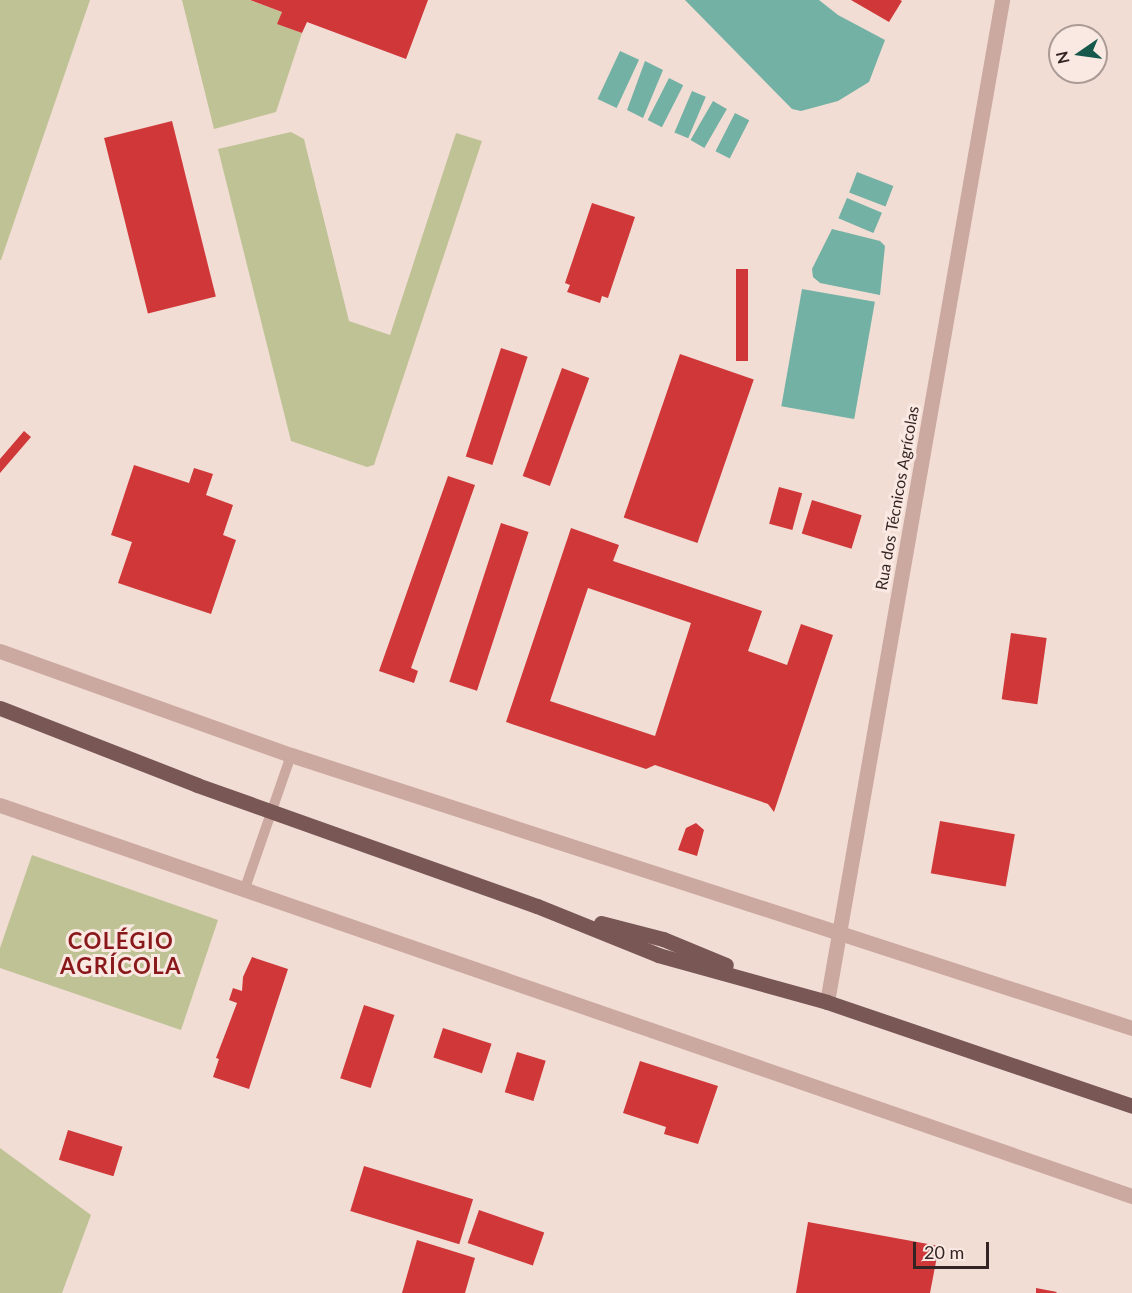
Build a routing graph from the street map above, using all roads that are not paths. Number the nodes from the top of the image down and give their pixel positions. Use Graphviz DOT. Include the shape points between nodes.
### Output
graph roads {
  1 [pos="1002,0"];
  2 [pos="0,651"];
  3 [pos="0,708"];
  4 [pos="291,755"];
  5 [pos="0,805"];
  6 [pos="273,812"];
  7 [pos="244,891"];
  8 [pos="839,933"];
  9 [pos="827,1002"];
  10 [pos="1132,1028"];
  11 [pos="1132,1106"];
  12 [pos="1132,1196"];
  1 -- 8 [label="street, Rua dos Técnicos Agrícolas"];
  2 -- 4 [label="street"];
  3 -- 6 [label="main road"];
  4 -- 6 [label="lane"];
  4 -- 8 [label="street"];
  5 -- 7 [label="street"];
  6 -- 7 [label="lane"];
  6 -- 9 [label="main road" via="537,906 663,939 789,991"];
  7 -- 12 [label="street"];
  8 -- 9 [label="street, Rua dos Técnicos Agrícolas"];
  8 -- 10 [label="street"];
  9 -- 11 [label="main road"];
}
